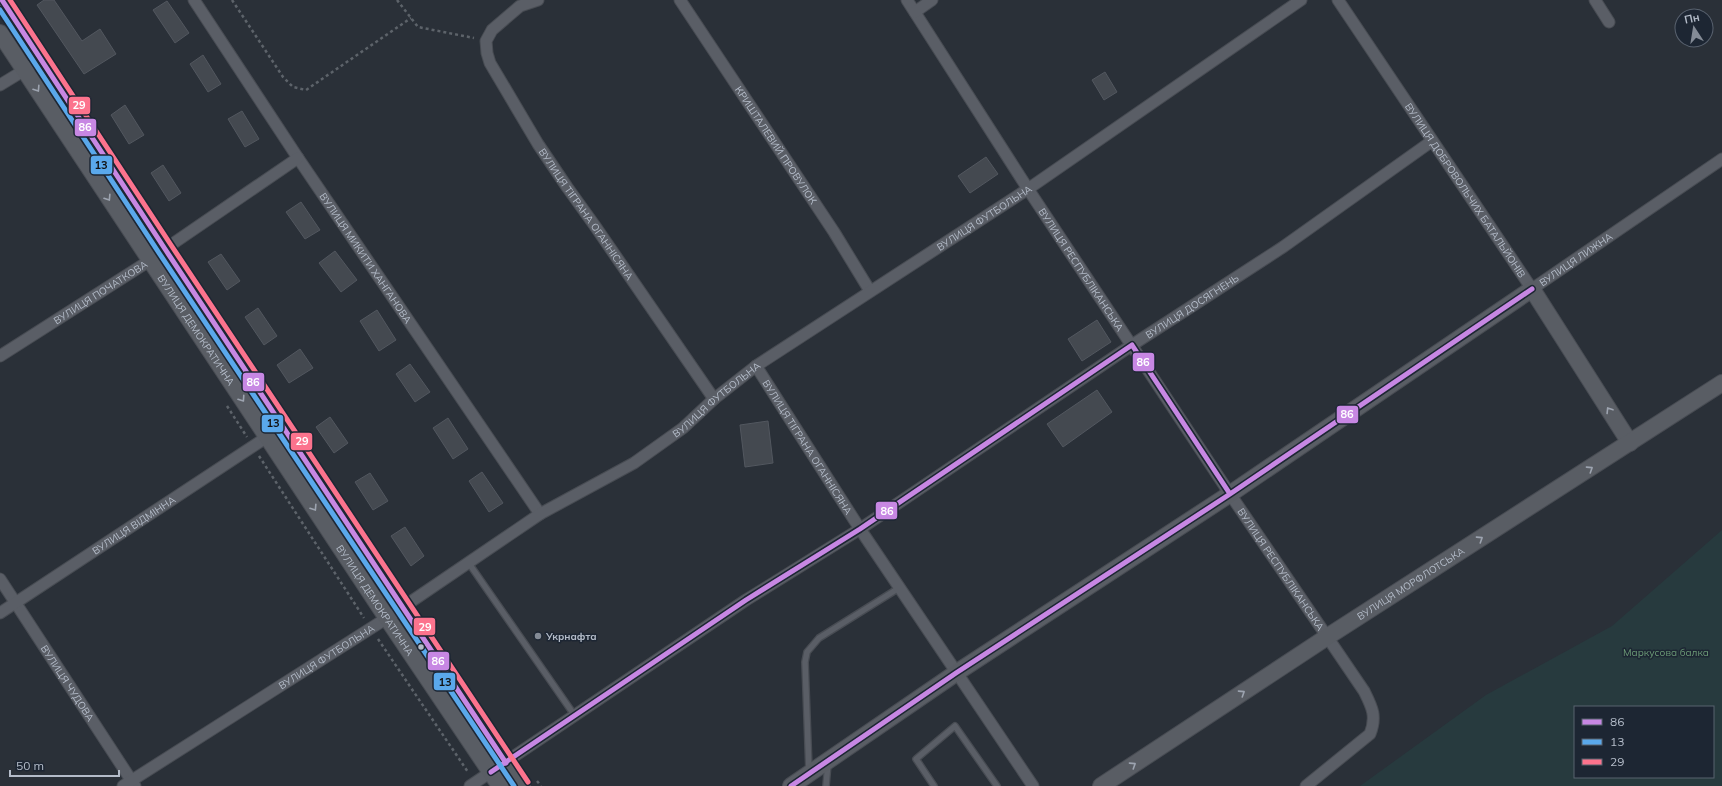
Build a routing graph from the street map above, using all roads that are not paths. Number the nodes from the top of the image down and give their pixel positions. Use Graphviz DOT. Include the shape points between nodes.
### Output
graph roads {
  1 [pos="2,0"];
  2 [pos="194,0"];
  3 [pos="538,0"];
  4 [pos="680,0"];
  5 [pos="907,0"];
  6 [pos="932,0"];
  7 [pos="1301,0"];
  8 [pos="1338,0"];
  9 [pos="1595,0"];
  10 [pos="915,12"];
  11 [pos="1609,22"];
  12 [pos="0,33"];
  13 [pos="41,60"];
  14 [pos="24,70"];
  15 [pos="0,85"];
  16 [pos="1432,141"];
  17 [pos="298,158"];
  18 [pos="1722,159"];
  19 [pos="1028,189"];
  20 [pos="164,248"];
  21 [pos="149,261"];
  22 [pos="1532,288"];
  23 [pos="870,291"];
  24 [pos="1132,345"];
  25 [pos="0,356"];
  26 [pos="756,366"];
  27 [pos="1722,383"];
  28 [pos="714,399"];
  29 [pos="267,437"];
  30 [pos="1630,443"];
  31 [pos="1230,494"];
  32 [pos="540,514"];
  33 [pos="860,530"];
  34 [pos="468,562"];
  35 [pos="0,579"];
  36 [pos="899,588"];
  37 [pos="16,602"];
  38 [pos="403,607"];
  39 [pos="0,613"];
  40 [pos="387,618"];
  41 [pos="1327,637"];
  42 [pos="956,672"];
  43 [pos="575,716"];
  44 [pos="828,761"];
  45 [pos="506,763"];
  46 [pos="491,772"];
  47 [pos="809,774"];
  48 [pos="130,784"];
  49 [pos="472,784"];
  50 [pos="500,786"];
  51 [pos="522,786"];
  52 [pos="791,786"];
  53 [pos="826,786"];
  54 [pos="934,786"];
  55 [pos="997,786"];
  56 [pos="1033,786"];
  57 [pos="1100,786"];
  58 [pos="1306,786"];
  1 -- 13 [label="street, ВУЛИЦЯ ДЕМОКРАТИЧНА"];
  2 -- 17 [label="street, ВУЛИЦЯ МИКИТИ ХАНГАНОВА"];
  3 -- 28 [label="street, ВУЛИЦЯ ТІГРАНА ОГАННІСЯНА" via="520,6 492,30 486,40 490,63 538,144"];
  4 -- 23 [label="street, КРИШТАЛЕВИЙ ПРОВУЛОК" via="834,232"];
  5 -- 10 [label="street, ВУЛИЦЯ РЕСПУБЛІКАНСЬКА"];
  6 -- 10 [label="street"];
  7 -- 19 [label="street, ВУЛИЦЯ ФУТБОЛЬНА"];
  8 -- 16 [label="street, ВУЛИЦЯ ДОБРОВОЛЬЧИХ БАТАЛЬЙОНІВ"];
  9 -- 11 [label="street"];
  10 -- 19 [label="street, ВУЛИЦЯ РЕСПУБЛІКАНСЬКА"];
  12 -- 14 [label="street, ВУЛИЦЯ ДЕМОКРАТИЧНА"];
  13 -- 14 [label="street"];
  13 -- 20 [label="street, ВУЛИЦЯ ДЕМОКРАТИЧНА"];
  14 -- 15 [label="street"];
  14 -- 21 [label="street, ВУЛИЦЯ ДЕМОКРАТИЧНА, one-way"];
  16 -- 22 [label="street, ВУЛИЦЯ ДОБРОВОЛЬЧИХ БАТАЛЬЙОНІВ"];
  16 -- 24 [label="street, ВУЛИЦЯ ДОСЯГНЕНЬ" via="1283,247"];
  17 -- 20 [label="street, ВУЛИЦЯ ПОЧАТКОВА"];
  17 -- 32 [label="street, ВУЛИЦЯ МИКИТИ ХАНГАНОВА"];
  18 -- 22 [label="street, ВУЛИЦЯ ЛИЖНА"];
  19 -- 23 [label="street, ВУЛИЦЯ ФУТБОЛЬНА"];
  19 -- 24 [label="street, ВУЛИЦЯ РЕСПУБЛІКАНСЬКА"];
  20 -- 21 [label="street, ВУЛИЦЯ ПОЧАТКОВА"];
  20 -- 38 [label="street, ВУЛИЦЯ ДЕМОКРАТИЧНА"];
  21 -- 25 [label="street, ВУЛИЦЯ ПОЧАТКОВА"];
  21 -- 29 [label="street, ВУЛИЦЯ ДЕМОКРАТИЧНА, one-way"];
  30 -- 22 [label="street, ВУЛИЦЯ ДОБРОВОЛЬЧИХ БАТАЛЬЙОНІВ, one-way"];
  22 -- 31 [label="street, ВУЛИЦЯ ЛИЖНА"];
  23 -- 26 [label="street, ВУЛИЦЯ ФУТБОЛЬНА"];
  24 -- 31 [label="street, ВУЛИЦЯ РЕСПУБЛІКАНСЬКА"];
  24 -- 33 [label="street, ВУЛИЦЯ ДОСЯГНЕНЬ"];
  26 -- 28 [label="street, ВУЛИЦЯ ФУТБОЛЬНА"];
  26 -- 33 [label="street, ВУЛИЦЯ ТІГРАНА ОГАННІСЯНА"];
  27 -- 30 [label="street, ВУЛИЦЯ МОРФЛОТСЬКА"];
  28 -- 32 [label="street, ВУЛИЦЯ ФУТБОЛЬНА" via="683,428 634,463"];
  29 -- 37 [label="street, ВУЛИЦЯ ВІДМІННА"];
  29 -- 40 [label="street, ВУЛИЦЯ ДЕМОКРАТИЧНА, one-way"];
  41 -- 30 [label="street, ВУЛИЦЯ МОРФЛОТСЬКА, one-way"];
  31 -- 41 [label="street, ВУЛИЦЯ РЕСПУБЛІКАНСЬКА"];
  31 -- 42 [label="street, ВУЛИЦЯ ЛИЖНА"];
  32 -- 34 [label="street, ВУЛИЦЯ ФУТБОЛЬНА"];
  33 -- 36 [label="street, ВУЛИЦЯ ТІГРАНА ОГАННІСЯНА"];
  33 -- 43 [label="street, ВУЛИЦЯ ДОСЯГНЕНЬ" via="746,600"];
  34 -- 38 [label="street, ВУЛИЦЯ ФУТБОЛЬНА"];
  34 -- 43 [label="lane"];
  35 -- 37 [label="street, ВУЛИЦЯ ЧУДОВА"];
  36 -- 42 [label="street, ВУЛИЦЯ ТІГРАНА ОГАННІСЯНА"];
  36 -- 47 [label="lane" via="819,638 807,652"];
  37 -- 39 [label="street, ВУЛИЦЯ ВІДМІННА"];
  37 -- 48 [label="street, ВУЛИЦЯ ЧУДОВА"];
  38 -- 40 [label="street, ВУЛИЦЯ ФУТБОЛЬНА"];
  38 -- 45 [label="street, ВУЛИЦЯ ДЕМОКРАТИЧНА"];
  40 -- 46 [label="street, ВУЛИЦЯ ДЕМОКРАТИЧНА"];
  40 -- 48 [label="street, ВУЛИЦЯ ФУТБОЛЬНА"];
  57 -- 41 [label="street, ВУЛИЦЯ МОРФЛОТСЬКА, one-way"];
  41 -- 58 [label="street, ВУЛИЦЯ РЕСПУБЛІКАНСЬКА" via="1364,691 1371,706 1374,725 1370,734"];
  42 -- 44 [label="street, ВУЛИЦЯ ЛИЖНА"];
  42 -- 56 [label="street, ВУЛИЦЯ ТІГРАНА ОГАННІСЯНА"];
  43 -- 45 [label="street, ВУЛИЦЯ ДОСЯГНЕНЬ"];
  44 -- 47 [label="street, ВУЛИЦЯ ЛИЖНА"];
  44 -- 53 [label="lane"];
  45 -- 46 [label="street, ВУЛИЦЯ ДОСЯГНЕНЬ"];
  45 -- 51 [label="street, ВУЛИЦЯ ДЕМОКРАТИЧНА"];
  46 -- 49 [label="street, ВУЛИЦЯ ДОСЯГНЕНЬ"];
  46 -- 50 [label="street, ВУЛИЦЯ ДЕМОКРАТИЧНА"];
  47 -- 52 [label="street, ВУЛИЦЯ ЛИЖНА"];
  54 -- 55 [label="lane" via="916,759 955,726"];
}
